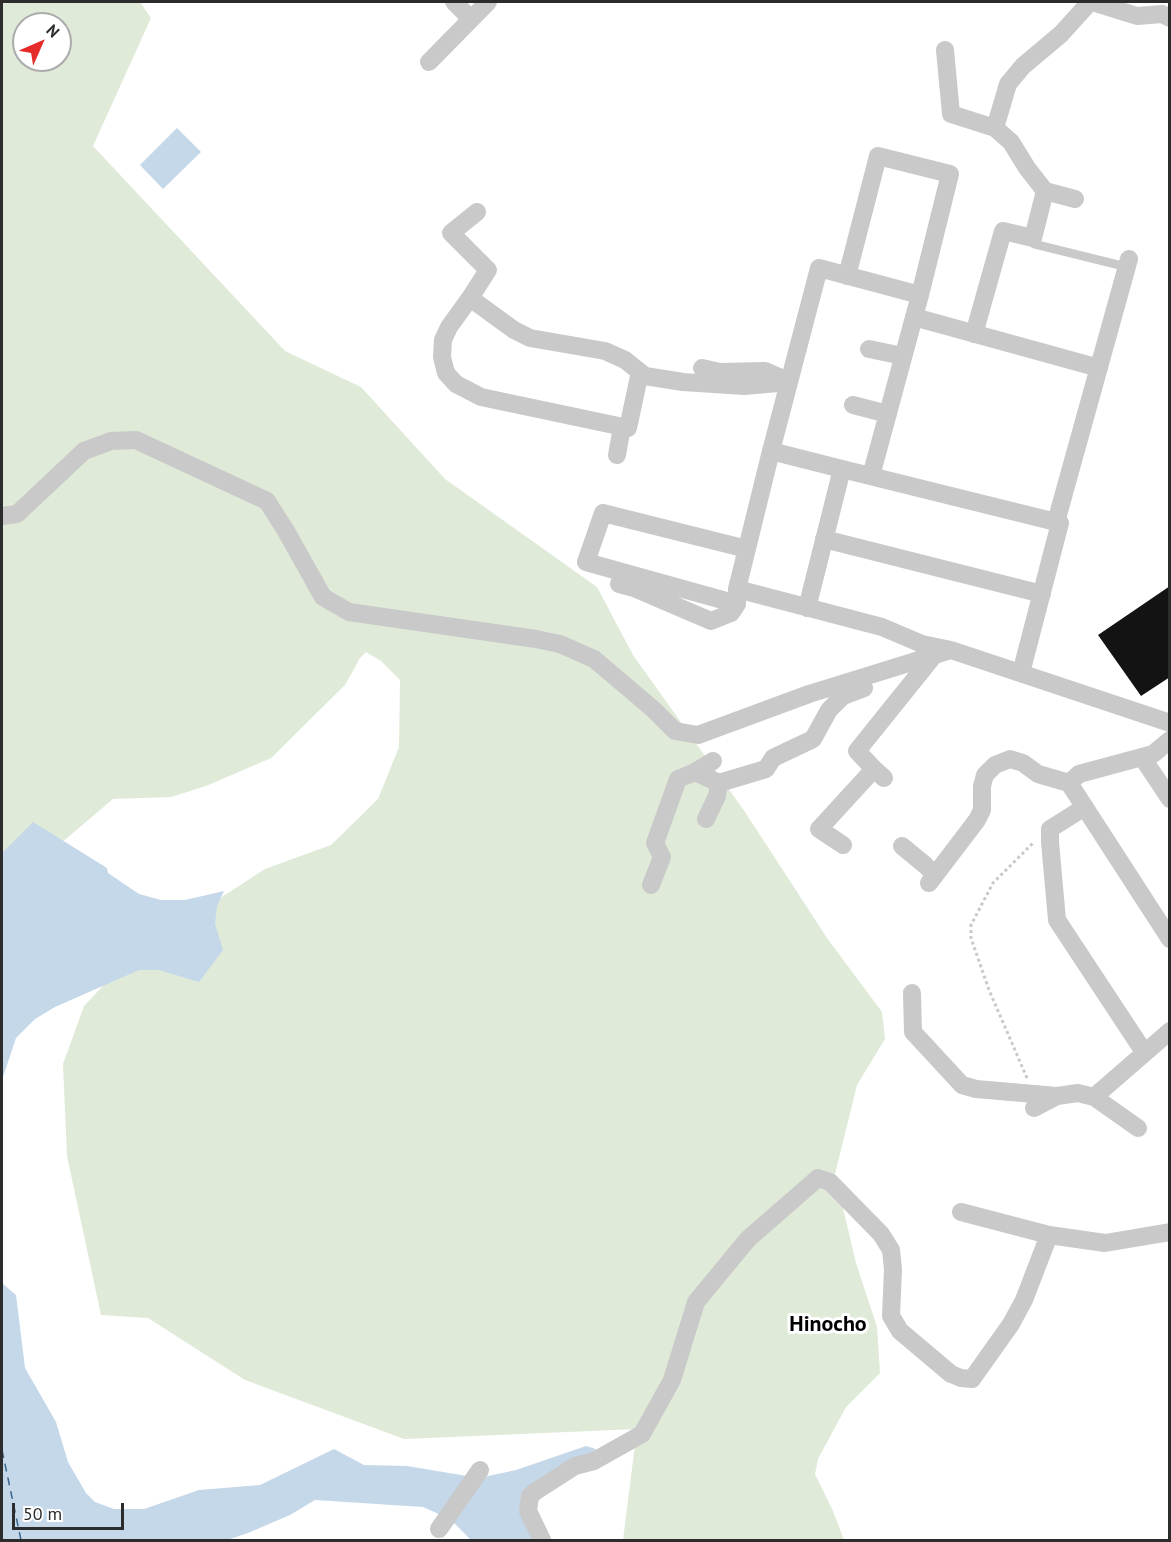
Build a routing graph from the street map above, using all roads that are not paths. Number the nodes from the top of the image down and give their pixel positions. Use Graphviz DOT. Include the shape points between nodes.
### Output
graph roads {
  1 [pos="453,2"];
  2 [pos="488,2"];
  3 [pos="1091,2"];
  4 [pos="1170,18"];
  5 [pos="471,19"];
  6 [pos="945,51"];
  7 [pos="429,62"];
  8 [pos="995,128"];
  9 [pos="1045,191"];
  10 [pos="1075,199"];
  11 [pos="477,212"];
  12 [pos="1033,238"];
  13 [pos="1128,263"];
  14 [pos="847,276"];
  15 [pos="920,295"];
  16 [pos="470,298"];
  17 [pos="914,318"];
  18 [pos="974,334"];
  19 [pos="869,349"];
  20 [pos="903,356"];
  21 [pos="702,368"];
  22 [pos="1099,368"];
  23 [pos="640,372"];
  24 [pos="789,382"];
  25 [pos="853,405"];
  26 [pos="888,414"];
  27 [pos="622,427"];
  28 [pos="771,451"];
  29 [pos="616,455"];
  30 [pos="842,469"];
  31 [pos="871,476"];
  32 [pos="2,516"];
  33 [pos="1056,522"];
  34 [pos="824,539"];
  35 [pos="747,549"];
  36 [pos="1042,594"];
  37 [pos="737,596"];
  38 [pos="807,608"];
  39 [pos="943,652"];
  40 [pos="1021,673"];
  41 [pos="871,674"];
  42 [pos="1170,723"];
  43 [pos="1170,740"];
  44 [pos="1142,757"];
  45 [pos="713,760"];
  46 [pos="695,772"];
  47 [pos="719,783"];
  48 [pos="1069,783"];
  49 [pos="1170,799"];
  50 [pos="1085,807"];
  51 [pos="706,819"];
  52 [pos="843,845"];
  53 [pos="902,846"];
  54 [pos="651,885"];
  55 [pos="1170,939"];
  56 [pos="912,993"];
  57 [pos="1170,1031"];
  58 [pos="1144,1052"];
  59 [pos="1094,1097"];
  60 [pos="1137,1128"];
  61 [pos="961,1212"];
  62 [pos="1170,1232"];
  63 [pos="1048,1235"];
  64 [pos="480,1470"];
  65 [pos="439,1529"];
  66 [pos="542,1540"];
  1 -- 5 [label="street"];
  2 -- 5 [label="street"];
  3 -- 4 [label="street" via="1137,16 1162,14"];
  3 -- 8 [label="street" via="1008,84"];
  5 -- 7 [label="street"];
  6 -- 8 [label="street" via="951,114"];
  8 -- 9 [label="street" via="1011,142"];
  9 -- 10 [label="street"];
  9 -- 12 [label="street"];
  11 -- 16 [label="street" via="451,233 488,270"];
  12 -- 13 [label="lane" via="1034,244"];
  12 -- 18 [label="street" via="1003,231"];
  13 -- 22 [label="street"];
  14 -- 15 [label="street"];
  14 -- 15 [label="street" via="878,156 950,174"];
  14 -- 24 [label="street" via="819,268"];
  15 -- 17 [label="street"];
  16 -- 23 [label="street" via="530,338 606,351"];
  16 -- 27 [label="street" via="443,340 446,373 456,384 481,397"];
  17 -- 18 [label="street"];
  17 -- 20 [label="street"];
  18 -- 22 [label="street"];
  19 -- 20 [label="street"];
  20 -- 26 [label="street"];
  21 -- 24 [label="street" via="720,372 765,371"];
  22 -- 33 [label="street"];
  23 -- 24 [label="street" via="683,382 744,387"];
  23 -- 27 [label="street" via="628,428"];
  24 -- 28 [label="street"];
  25 -- 26 [label="street"];
  26 -- 31 [label="street"];
  27 -- 29 [label="street"];
  28 -- 30 [label="street"];
  28 -- 35 [label="street"];
  30 -- 31 [label="street"];
  30 -- 34 [label="street"];
  31 -- 33 [label="street"];
  32 -- 41 [label="street" via="17,514 84,451 111,441 136,440 267,501 323,597 349,612 560,644 594,658 675,731 698,735"];
  33 -- 36 [label="street" via="1060,523"];
  34 -- 36 [label="street"];
  34 -- 38 [label="street"];
  35 -- 37 [label="street"];
  35 -- 37 [label="street" via="603,513 586,562"];
  36 -- 40 [label="street"];
  37 -- 38 [label="street"];
  38 -- 39 [label="street" via="882,627"];
  39 -- 40 [label="street"];
  39 -- 41 [label="street"];
  39 -- 52 [label="street" via="857,751 879,774 819,829"];
  40 -- 42 [label="street"];
  41 -- 47 [label="street" via="867,687 843,696 829,710 813,739 773,758 766,769"];
  43 -- 44 [label="street" via="1153,754"];
  44 -- 48 [label="street" via="1079,774"];
  44 -- 49 [label="street"];
  45 -- 46 [label="street"];
  46 -- 47 [label="street"];
  46 -- 54 [label="street" via="678,779 655,843 662,857"];
  47 -- 51 [label="street"];
  48 -- 50 [label="street"];
  48 -- 53 [label="street" via="1038,774 1010,759 985,774 982,810 977,820 932,879 925,865"];
  50 -- 55 [label="street"];
  50 -- 58 [label="street" via="1050,829 1057,920"];
  56 -- 59 [label="street" via="921,1012 914,1032 962,1085 1034,1101 1078,1093"];
  57 -- 58 [label="street"];
  58 -- 59 [label="street"];
  59 -- 60 [label="street"];
  61 -- 63 [label="street"];
  62 -- 63 [label="street" via="1105,1244"];
  63 -- 66 [label="street" via="1011,1324 972,1379 961,1378 900,1331 891,1317 891,1250 881,1234 830,1182 818,1178 748,1239 696,1302 672,1380 642,1434 594,1461 575,1466 530,1496 528,1511"];
  64 -- 65 [label="street"];
}
